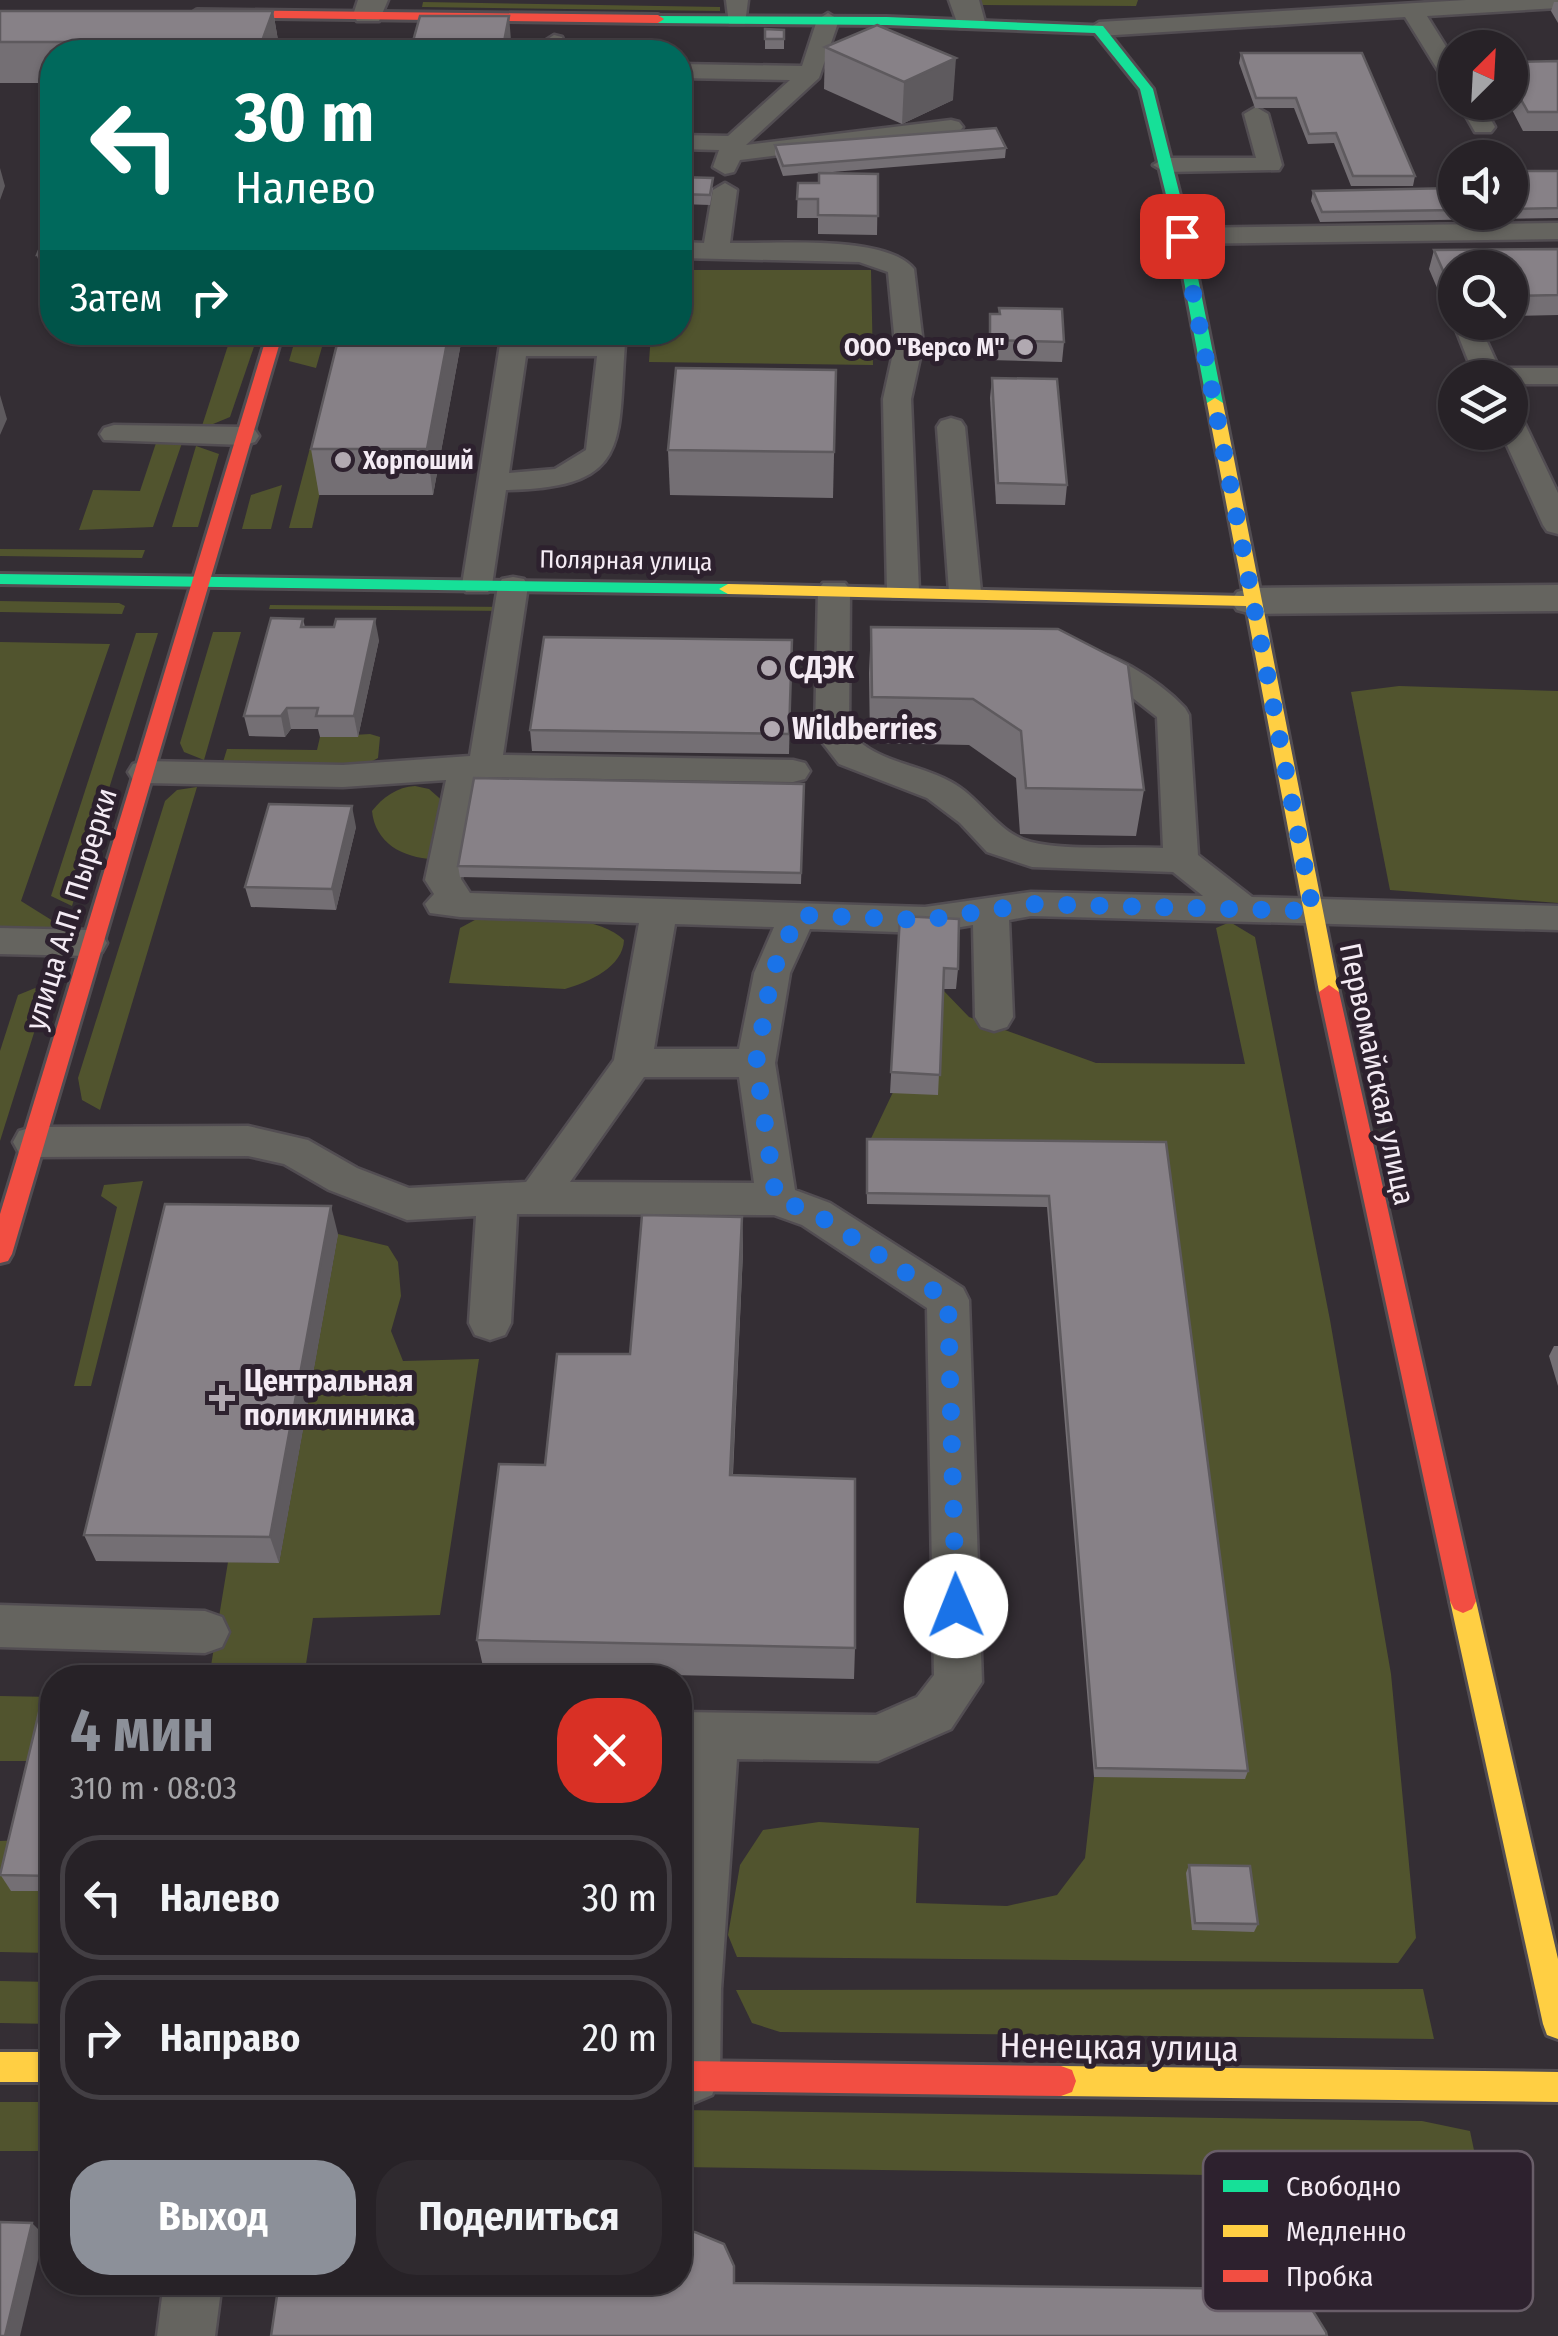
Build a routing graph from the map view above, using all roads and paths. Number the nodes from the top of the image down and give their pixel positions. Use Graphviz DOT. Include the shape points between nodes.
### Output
graph roads {
  1 [pos="1154,0"];
  2 [pos="1558,1"];
  3 [pos="737,9"];
  4 [pos="1412,10"];
  5 [pos="967,11"];
  6 [pos="182,14"];
  7 [pos="368,17"];
  8 [pos="828,20"];
  9 [pos="1160,26"];
  10 [pos="1099,29"];
  11 [pos="1438,52"];
  12 [pos="692,71"];
  13 [pos="811,73"];
  14 [pos="804,104"];
  15 [pos="1256,114"];
  16 [pos="1479,120"];
  17 [pos="951,127"];
  18 [pos="1483,127"];
  19 [pos="843,140"];
  20 [pos="692,147"];
  21 [pos="728,163"];
  22 [pos="1165,165"];
  23 [pos="1558,232"];
  24 [pos="1182,236"];
  25 [pos="692,250"];
  26 [pos="716,250"];
  27 [pos="272,345"];
  28 [pos="514,345"];
  29 [pos="611,345"];
  30 [pos="1528,376"];
  31 [pos="1558,376"];
  32 [pos="950,427"];
  33 [pos="114,434"];
  34 [pos="246,436"];
  35 [pos="1523,450"];
  36 [pos="493,482"];
  37 [pos="1558,525"];
  38 [pos="0,579"];
  39 [pos="202,582"];
  40 [pos="478,586"];
  41 [pos="513,586"];
  42 [pos="834,590"];
  43 [pos="903,591"];
  44 [pos="965,592"];
  45 [pos="1558,598"];
  46 [pos="1252,601"];
  47 [pos="833,650"];
  48 [pos="872,650"];
  49 [pos="1046,653"];
  50 [pos="475,766"];
  51 [pos="793,771"];
  52 [pos="145,772"];
  53 [pos="1181,860"];
  54 [pos="1243,909"];
  55 [pos="659,910"];
  56 [pos="1313,911"];
  57 [pos="991,913"];
  58 [pos="798,915"];
  59 [pos="1558,918"];
  60 [pos="0,941"];
  61 [pos="89,943"];
  62 [pos="994,1017"];
  63 [pos="634,1063"];
  64 [pos="756,1063"];
  65 [pos="33,1142"];
  66 [pos="518,1198"];
  67 [pos="776,1199"];
  68 [pos="0,1254"];
  69 [pos="490,1323"];
  70 [pos="0,1626"];
  71 [pos="205,1632"];
  72 [pos="697,1735"];
  73 [pos="692,2013"];
  74 [pos="1558,2024"];
  75 [pos="0,2066"];
  76 [pos="40,2068"];
  77 [pos="692,2076"];
  78 [pos="1558,2087"];
  79 [pos="191,2295"];
  80 [pos="186,2336"];
  1 -- 9 [label="lane"];
  2 -- 4 [label="lane"];
  3 -- 7 [label="main road"];
  3 -- 8 [label="main road"];
  4 -- 9 [label="lane"];
  4 -- 11 [label="lane"];
  5 -- 8 [label="main road"];
  5 -- 10 [label="main road"];
  6 -- 7 [label="main road"];
  8 -- 13 [label="lane"];
  9 -- 10 [label="lane"];
  10 -- 22 [label="main road, Первомайская улица" via="1146,89"];
  12 -- 13 [label="lane"];
  13 -- 14 [label="lane"];
  14 -- 19 [label="lane"];
  14 -- 21 [label="lane"];
  15 -- 22 [label="lane" via="1270,165"];
  16 -- 18 [label="lane"];
  17 -- 19 [label="lane"];
  19 -- 21 [label="lane"];
  20 -- 21 [label="lane"];
  21 -- 26 [label="lane"];
  22 -- 24 [label="main road, Первомайская улица"];
  23 -- 24 [label="lane"];
  24 -- 46 [label="main road, Первомайская улица"];
  25 -- 26 [label="lane"];
  26 -- 43 [label="lane" via="859,254 901,269 909,344 897,399"];
  27 -- 34 [label="main road, улица А.П. Пырерки"];
  28 -- 36 [label="lane"];
  29 -- 36 [label="lane" via="600,452 588,468 565,479"];
  30 -- 31 [label="lane"];
  32 -- 44 [label="lane"];
  33 -- 34 [label="lane"];
  34 -- 39 [label="main road, улица А.П. Пырерки"];
  35 -- 37 [label="lane"];
  36 -- 40 [label="lane"];
  38 -- 39 [label="main road, Полярная улица"];
  39 -- 40 [label="main road, Полярная улица"];
  39 -- 52 [label="main road, улица А.П. Пырерки"];
  40 -- 41 [label="main road, Полярная улица"];
  41 -- 42 [label="main road, Полярная улица"];
  41 -- 50 [label="lane"];
  42 -- 43 [label="main road, Полярная улица"];
  42 -- 47 [label="lane"];
  43 -- 44 [label="main road, Полярная улица"];
  44 -- 46 [label="main road, Полярная улица"];
  45 -- 46 [label="street"];
  46 -- 56 [label="main road, Первомайская улица"];
  47 -- 48 [label="lane"];
  47 -- 53 [label="lane" via="832,733 851,756 939,790 1000,844 1032,855"];
  49 -- 53 [label="lane" via="1116,672 1160,698 1173,715"];
  50 -- 51 [label="lane"];
  50 -- 52 [label="lane" via="343,776"];
  50 -- 55 [label="lane" via="444,880 452,904"];
  52 -- 61 [label="main road, улица А.П. Пырерки"];
  53 -- 54 [label="lane"];
  54 -- 56 [label="lane"];
  54 -- 57 [label="lane" via="1031,904"];
  55 -- 58 [label="lane"];
  55 -- 63 [label="lane"];
  56 -- 59 [label="lane"];
  56 -- 74 [label="main road, Первомайская улица" via="1346,1085"];
  57 -- 58 [label="lane" via="925,920"];
  57 -- 62 [label="lane"];
  58 -- 64 [label="lane" via="772,973"];
  60 -- 61 [label="lane"];
  61 -- 65 [label="main road, улица А.П. Пырерки"];
  63 -- 64 [label="lane"];
  63 -- 66 [label="lane"];
  64 -- 67 [label="lane"];
  65 -- 66 [label="lane" via="248,1141 294,1151 407,1204"];
  65 -- 68 [label="main road, улица А.П. Пырерки"];
  66 -- 67 [label="lane"];
  66 -- 69 [label="lane"];
  67 -- 72 [label="lane" via="816,1214 948,1300 958,1682 934,1713 878,1738"];
  70 -- 71 [label="lane"];
  72 -- 73 [label="lane"];
  75 -- 76 [label="main road"];
  77 -- 78 [label="main road, Ненецкая улица"];
  79 -- 80 [label="lane"];
}
